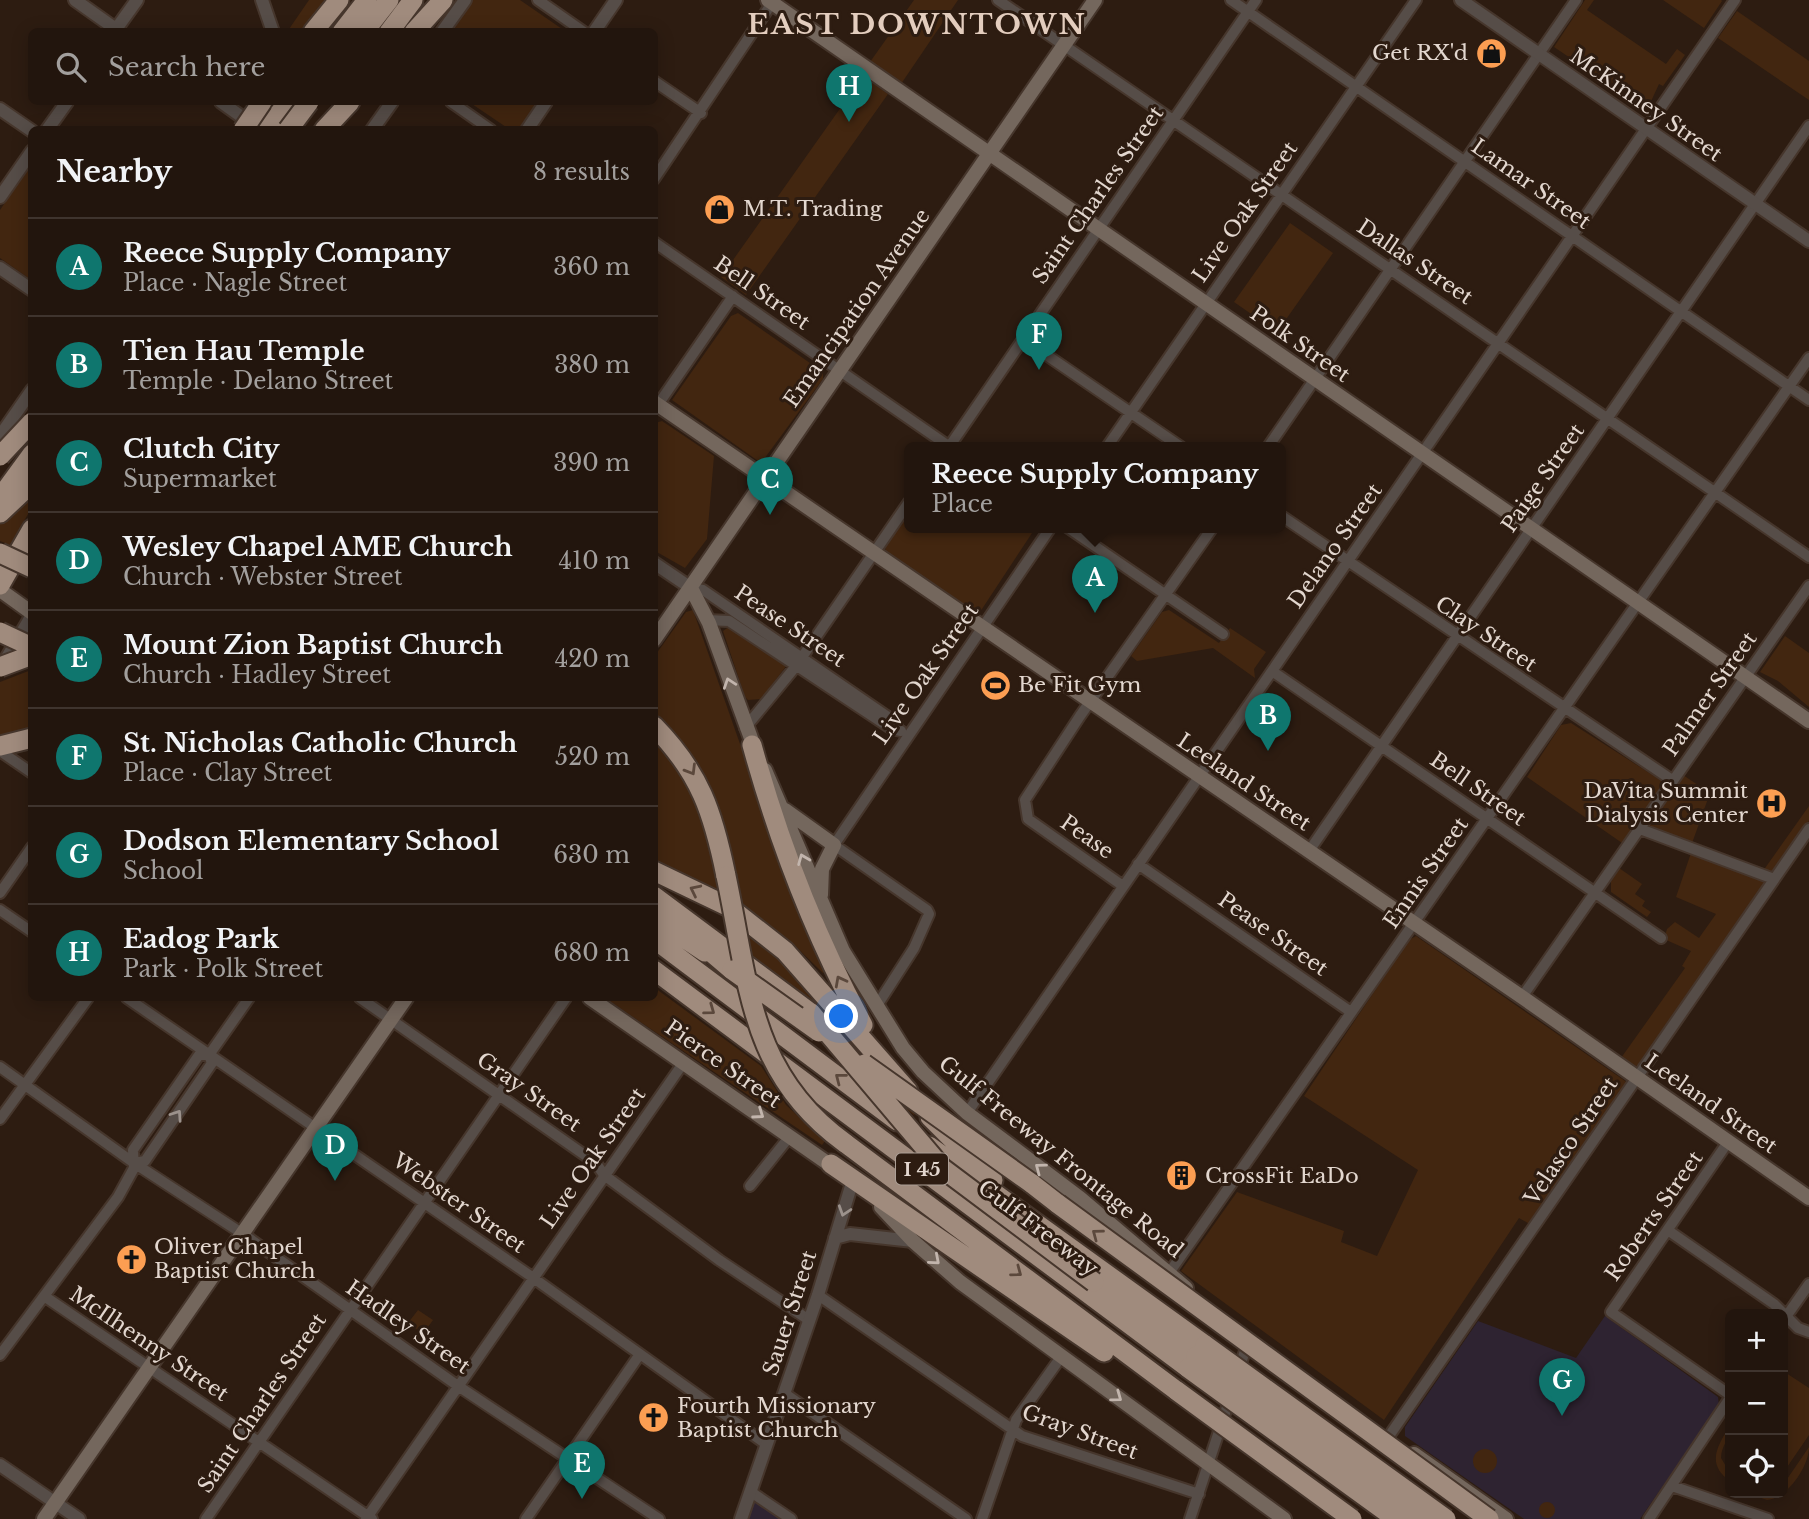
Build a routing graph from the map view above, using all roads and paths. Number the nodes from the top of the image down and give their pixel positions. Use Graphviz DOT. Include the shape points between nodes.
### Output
graph roads {
  1 [pos="75,0"];
  2 [pos="137,0"];
  3 [pos="262,0"];
  4 [pos="339,0"];
  5 [pos="367,0"];
  6 [pos="389,0"];
  7 [pos="413,0"];
  8 [pos="443,0"];
  9 [pos="465,0"];
  10 [pos="538,0"];
  11 [pos="616,0"];
  12 [pos="998,0"];
  13 [pos="1095,0"];
  14 [pos="1231,0"];
  15 [pos="1256,0"];
  16 [pos="1416,0"];
  17 [pos="1461,0"];
  18 [pos="1576,0"];
  19 [pos="1735,0"];
  20 [pos="772,1"];
  21 [pos="1248,12"];
  22 [pos="113,28"];
  23 [pos="119,28"];
  24 [pos="272,28"];
  25 [pos="316,28"];
  26 [pos="345,28"];
  27 [pos="367,28"];
  28 [pos="392,28"];
  29 [pos="418,28"];
  30 [pos="445,28"];
  31 [pos="578,28"];
  32 [pos="597,28"];
  33 [pos="1063,45"];
  34 [pos="1539,54"];
  35 [pos="658,84"];
  36 [pos="1356,86"];
  37 [pos="65,105"];
  38 [pos="229,105"];
  39 [pos="260,105"];
  40 [pos="286,105"];
  41 [pos="294,105"];
  42 [pos="307,105"];
  43 [pos="335,105"];
  44 [pos="346,105"];
  45 [pos="390,105"];
  46 [pos="455,105"];
  47 [pos="544,105"];
  48 [pos="0,109"];
  49 [pos="701,113"];
  50 [pos="1174,120"];
  51 [pos="244,124"];
  52 [pos="50,126"];
  53 [pos="269,126"];
  54 [pos="291,126"];
  55 [pos="303,126"];
  56 [pos="319,126"];
  57 [pos="328,126"];
  58 [pos="375,126"];
  59 [pos="485,126"];
  60 [pos="530,126"];
  61 [pos="1809,126"];
  62 [pos="28,128"];
  63 [pos="1646,128"];
  64 [pos="989,154"];
  65 [pos="28,157"];
  66 [pos="1465,162"];
  67 [pos="658,173"];
  68 [pos="1282,193"];
  69 [pos="0,197"];
  70 [pos="1755,204"];
  71 [pos="1097,228"];
  72 [pos="1572,236"];
  73 [pos="1809,241"];
  74 [pos="658,245"];
  75 [pos="0,268"];
  76 [pos="1391,268"];
  77 [pos="28,287"];
  78 [pos="733,296"];
  79 [pos="1205,304"];
  80 [pos="1681,312"];
  81 [pos="1023,339"];
  82 [pos="1499,342"];
  83 [pos="1809,358"];
  84 [pos="839,370"];
  85 [pos="1314,379"];
  86 [pos="1789,386"];
  87 [pos="28,396"];
  88 [pos="1809,400"];
  89 [pos="658,402"];
  90 [pos="658,406"];
  91 [pos="1130,412"];
  92 [pos="1608,418"];
  93 [pos="28,426"];
  94 [pos="4,433"];
  95 [pos="943,442"];
  96 [pos="952,442"];
  97 [pos="1110,442"];
  98 [pos="1174,442"];
  99 [pos="1271,442"];
  100 [pos="28,449"];
  101 [pos="1422,453"];
  102 [pos="0,456"];
  103 [pos="28,458"];
  104 [pos="765,478"];
  105 [pos="28,487"];
  106 [pos="1715,492"];
  107 [pos="0,498"];
  108 [pos="904,509"];
  109 [pos="0,513"];
  110 [pos="1286,519"];
  111 [pos="1532,527"];
  112 [pos="1047,533"];
  113 [pos="1076,533"];
  114 [pos="1209,533"];
  115 [pos="28,536"];
  116 [pos="0,553"];
  117 [pos="873,554"];
  118 [pos="1809,557"];
  119 [pos="1348,561"];
  120 [pos="28,566"];
  121 [pos="658,566"];
  122 [pos="1809,586"];
  123 [pos="0,588"];
  124 [pos="691,588"];
  125 [pos="1165,595"];
  126 [pos="1639,602"];
  127 [pos="28,611"];
  128 [pos="707,620"];
  129 [pos="28,621"];
  130 [pos="982,628"];
  131 [pos="0,632"];
  132 [pos="658,634"];
  133 [pos="1223,634"];
  134 [pos="1457,637"];
  135 [pos="28,645"];
  136 [pos="28,657"];
  137 [pos="799,662"];
  138 [pos="0,668"];
  139 [pos="1272,671"];
  140 [pos="1746,677"];
  141 [pos="1090,702"];
  142 [pos="1564,710"];
  143 [pos="1809,721"];
  144 [pos="658,730"];
  145 [pos="902,732"];
  146 [pos="748,736"];
  147 [pos="28,739"];
  148 [pos="1381,746"];
  149 [pos="0,749"];
  150 [pos="28,770"];
  151 [pos="1199,777"];
  152 [pos="1672,780"];
  153 [pos="783,810"];
  154 [pos="1488,819"];
  155 [pos="1809,828"];
  156 [pos="1640,829"];
  157 [pos="834,845"];
  158 [pos="1309,851"];
  159 [pos="28,853"];
  160 [pos="1138,864"];
  161 [pos="658,873"];
  162 [pos="1774,879"];
  163 [pos="1123,886"];
  164 [pos="0,893"];
  165 [pos="1595,893"];
  166 [pos="658,899"];
  167 [pos="658,909"];
  168 [pos="823,909"];
  169 [pos="0,910"];
  170 [pos="658,921"];
  171 [pos="1414,924"];
  172 [pos="28,929"];
  173 [pos="1661,938"];
  174 [pos="658,942"];
  175 [pos="732,970"];
  176 [pos="658,973"];
  177 [pos="1522,998"];
  178 [pos="86,1001"];
  179 [pos="131,1001"];
  180 [pos="247,1001"];
  181 [pos="363,1001"];
  182 [pos="404,1001"];
  183 [pos="564,1001"];
  184 [pos="594,1001"];
  185 [pos="876,1007"];
  186 [pos="1352,1012"];
  187 [pos="390,1020"];
  188 [pos="209,1055"];
  189 [pos="684,1062"];
  190 [pos="884,1063"];
  191 [pos="0,1067"];
  192 [pos="1637,1078"];
  193 [pos="25,1084"];
  194 [pos="499,1094"];
  195 [pos="967,1113"];
  196 [pos="0,1119"];
  197 [pos="318,1128"];
  198 [pos="790,1136"];
  199 [pos="1728,1142"];
  200 [pos="134,1163"];
  201 [pos="831,1164"];
  202 [pos="604,1175"];
  203 [pos="852,1183"];
  204 [pos="750,1186"];
  205 [pos="1809,1198"];
  206 [pos="425,1203"];
  207 [pos="1033,1220"];
  208 [pos="1669,1231"];
  209 [pos="243,1234"];
  210 [pos="835,1238"];
  211 [pos="913,1241"];
  212 [pos="1169,1273"];
  213 [pos="532,1277"];
  214 [pos="1809,1284"];
  215 [pos="818,1295"];
  216 [pos="44,1296"];
  217 [pos="350,1308"];
  218 [pos="1771,1309"];
  219 [pos="1788,1313"];
  220 [pos="809,1320"];
  221 [pos="1788,1322"];
  222 [pos="1809,1332"];
  223 [pos="1248,1341"];
  224 [pos="640,1354"];
  225 [pos="0,1355"];
  226 [pos="1197,1356"];
  227 [pos="1061,1357"];
  228 [pos="151,1369"];
  229 [pos="458,1386"];
  230 [pos="1725,1392"];
  231 [pos="784,1393"];
  232 [pos="1173,1395"];
  233 [pos="1725,1404"];
  234 [pos="1012,1430"];
  235 [pos="1387,1439"];
  236 [pos="260,1443"];
  237 [pos="766,1444"];
  238 [pos="568,1458"];
  239 [pos="1208,1464"];
  240 [pos="0,1465"];
  241 [pos="1672,1486"];
  242 [pos="751,1492"];
  243 [pos="1199,1494"];
  244 [pos="55,1502"];
  245 [pos="1495,1517"];
  246 [pos="369,1518"];
  247 [pos="44,1519"];
  248 [pos="79,1519"];
  249 [pos="206,1519"];
  250 [pos="526,1519"];
  251 [pos="659,1519"];
  252 [pos="741,1519"];
  253 [pos="791,1519"];
  254 [pos="966,1519"];
  255 [pos="982,1519"];
  256 [pos="1190,1519"];
  257 [pos="1284,1519"];
  258 [pos="1351,1519"];
  259 [pos="1396,1519"];
  260 [pos="1420,1519"];
  261 [pos="1446,1519"];
  262 [pos="1649,1519"];
  263 [pos="1768,1519"];
  1 -- 22 [label="street"];
  2 -- 23 [label="street"];
  3 -- 24 [label="street"];
  4 -- 25 [label="highway"];
  5 -- 26 [label="highway"];
  6 -- 27 [label="highway"];
  7 -- 28 [label="highway"];
  8 -- 29 [label="highway"];
  9 -- 30 [label="street"];
  10 -- 31 [label="street"];
  11 -- 32 [label="street"];
  12 -- 33 [label="street, Dallas Street"];
  13 -- 33 [label="main road, Emancipation Avenue"];
  14 -- 21 [label="street, Lamar Street"];
  15 -- 21 [label="street, Saint Charles Street"];
  16 -- 36 [label="street, Live Oak Street"];
  17 -- 34 [label="street, McKinney Street"];
  18 -- 34 [label="street"];
  19 -- 63 [label="street, Delano Street"];
  20 -- 49 [label="street"];
  20 -- 64 [label="main road, Polk Street"];
  21 -- 36 [label="street, Lamar Street"];
  21 -- 50 [label="street, Saint Charles Street"];
  33 -- 50 [label="street, Dallas Street"];
  33 -- 64 [label="main road, Emancipation Avenue"];
  34 -- 63 [label="street, McKinney Street"];
  34 -- 66 [label="street"];
  35 -- 49 [label="street"];
  36 -- 66 [label="street, Lamar Street"];
  36 -- 68 [label="street, Live Oak Street"];
  37 -- 52 [label="street"];
  38 -- 51 [label="street"];
  39 -- 51 [label="highway, bridge"];
  40 -- 53 [label="highway"];
  41 -- 55 [label="street"];
  42 -- 54 [label="highway, bridge"];
  43 -- 56 [label="highway"];
  44 -- 57 [label="highway"];
  45 -- 58 [label="street"];
  46 -- 59 [label="street"];
  47 -- 60 [label="street"];
  48 -- 62 [label="street"];
  49 -- 67 [label="street"];
  50 -- 68 [label="street, Dallas Street"];
  50 -- 71 [label="street, Saint Charles Street"];
  61 -- 70 [label="street, Paige Street"];
  63 -- 70 [label="street, McKinney Street"];
  63 -- 72 [label="street, Delano Street"];
  64 -- 71 [label="main road, Polk Street"];
  64 -- 84 [label="main road, Emancipation Avenue"];
  65 -- 69 [label="street"];
  66 -- 72 [label="street, Lamar Street"];
  66 -- 76 [label="street"];
  68 -- 76 [label="street, Dallas Street"];
  68 -- 79 [label="street, Live Oak Street"];
  70 -- 73 [label="street, McKinney Street"];
  70 -- 80 [label="street, Paige Street"];
  71 -- 79 [label="main road, Polk Street"];
  71 -- 81 [label="street, Saint Charles Street"];
  72 -- 80 [label="street, Lamar Street"];
  72 -- 82 [label="street, Delano Street"];
  74 -- 78 [label="street, Bell Street"];
  75 -- 77 [label="street"];
  76 -- 82 [label="street, Dallas Street"];
  76 -- 85 [label="street"];
  78 -- 84 [label="street, Bell Street"];
  78 -- 89 [label="street"];
  79 -- 85 [label="main road, Polk Street"];
  79 -- 91 [label="street, Live Oak Street"];
  80 -- 86 [label="street, Lamar Street"];
  80 -- 92 [label="street, Paige Street"];
  81 -- 91 [label="street"];
  81 -- 96 [label="street, Saint Charles Street"];
  82 -- 92 [label="street, Dallas Street"];
  82 -- 101 [label="street, Delano Street"];
  83 -- 86 [label="street, Ennis Street"];
  84 -- 95 [label="street, Bell Street"];
  84 -- 104 [label="main road, Emancipation Avenue"];
  85 -- 99 [label="street"];
  85 -- 101 [label="main road, Polk Street"];
  86 -- 88 [label="street, Lamar Street"];
  86 -- 106 [label="street, Ennis Street"];
  87 -- 94 [label="street"];
  90 -- 104 [label="main road, Leeland Street"];
  91 -- 97 [label="street, Live Oak Street"];
  91 -- 98 [label="street"];
  92 -- 106 [label="street, Dallas Street"];
  92 -- 111 [label="street, Paige Street"];
  93 -- 102 [label="highway, bridge"];
  94 -- 100 [label="street"];
  101 -- 111 [label="main road, Polk Street"];
  101 -- 119 [label="street, Delano Street"];
  103 -- 107 [label="highway"];
  104 -- 117 [label="main road, Leeland Street"];
  104 -- 124 [label="main road, Emancipation Avenue"];
  105 -- 109 [label="highway"];
  106 -- 118 [label="street, Dallas Street"];
  106 -- 126 [label="street, Ennis Street"];
  108 -- 117 [label="street"];
  110 -- 119 [label="street, Clay Street"];
  111 -- 126 [label="main road, Polk Street"];
  111 -- 134 [label="street, Paige Street"];
  112 -- 130 [label="street, Live Oak Street"];
  113 -- 125 [label="street"];
  114 -- 125 [label="street"];
  115 -- 123 [label="highway"];
  116 -- 120 [label="highway, bridge"];
  117 -- 130 [label="main road, Leeland Street"];
  117 -- 137 [label="street"];
  119 -- 134 [label="street, Clay Street"];
  119 -- 139 [label="street, Delano Street"];
  121 -- 124 [label="street, Pease Street"];
  122 -- 140 [label="street, Palmer Street"];
  123 -- 127 [label="main road"];
  124 -- 128 [label="main road, Gulf Freeway Frontage Road"];
  124 -- 132 [label="main road, Emancipation Avenue"];
  124 -- 137 [label="street, Pease Street" via="703,590"];
  125 -- 133 [label="street"];
  125 -- 141 [label="street"];
  126 -- 140 [label="main road, Polk Street"];
  126 -- 142 [label="street, Ennis Street"];
  128 -- 137 [label="street, Pease Street" via="729,621"];
  146 -- 128 [label="main road, Gulf Freeway Frontage Road, one-way"];
  129 -- 138 [label="street"];
  130 -- 141 [label="main road, Leeland Street"];
  130 -- 145 [label="street, Live Oak Street"];
  131 -- 135 [label="highway, bridge"];
  134 -- 142 [label="street, Clay Street"];
  134 -- 148 [label="street, Paige Street"];
  136 -- 138 [label="highway, bridge"];
  137 -- 145 [label="street, Pease Street" via="897,723"];
  137 -- 146 [label="street"];
  139 -- 148 [label="street, Bell Street"];
  139 -- 151 [label="street, Delano Street"];
  140 -- 143 [label="main road, Polk Street"];
  140 -- 152 [label="street, Palmer Street"];
  141 -- 151 [label="main road, Leeland Street"];
  141 -- 163 [label="street, Pease" via="1028,792 1025,808 1028,819"];
  142 -- 152 [label="street, Clay Street"];
  142 -- 154 [label="street, Ennis Street"];
  144 -- 232 [label="highway, one-way, bridge" via="680,752 705,795 759,1030 769,1057 797,1101 845,1143"];
  145 -- 157 [label="street, Live Oak Street"];
  146 -- 153 [label="main road, Gulf Freeway Frontage Road"];
  190 -- 146 [label="highway, one-way" via="821,944 768,804"];
  147 -- 149 [label="highway"];
  148 -- 154 [label="street, Bell Street"];
  148 -- 158 [label="street, Paige Street"];
  149 -- 150 [label="street"];
  151 -- 158 [label="main road, Leeland Street"];
  151 -- 160 [label="street, Delano Street"];
  152 -- 156 [label="street, Palmer Street"];
  153 -- 157 [label="main road"];
  168 -- 153 [label="main road, Gulf Freeway Frontage Road, one-way"];
  154 -- 165 [label="street, Bell Street"];
  154 -- 171 [label="street, Ennis Street"];
  155 -- 162 [label="street, Velasco Street"];
  156 -- 162 [label="street"];
  156 -- 165 [label="street, Palmer Street"];
  157 -- 168 [label="main road" via="820,882"];
  157 -- 185 [label="street" via="929,914"];
  158 -- 171 [label="main road, Leeland Street"];
  159 -- 164 [label="street"];
  160 -- 163 [label="street, Delano Street"];
  160 -- 186 [label="street, Pease Street"];
  190 -- 161 [label="highway, one-way" via="770,937 729,907"];
  162 -- 192 [label="street, Velasco Street"];
  163 -- 195 [label="street, Delano Street"];
  165 -- 173 [label="street, Bell Street"];
  165 -- 177 [label="street, Palmer Street"];
  166 -- 226 [label="highway, Gulf Freeway / I 45, bridge" via="811,1013 942,1168"];
  167 -- 175 [label="highway"];
  168 -- 185 [label="main road, Gulf Freeway Frontage Road"];
  169 -- 172 [label="street"];
  170 -- 175 [label="highway"];
  171 -- 177 [label="main road, Leeland Street"];
  171 -- 186 [label="street, Ennis Street"];
  207 -- 174 [label="highway, Gulf Freeway / I 45, one-way"];
  245 -- 175 [label="highway, one-way, bridge"];
  176 -- 226 [label="highway, Gulf Freeway / I 45, one-way"];
  177 -- 192 [label="main road, Leeland Street"];
  178 -- 193 [label="street"];
  179 -- 188 [label="street, Webster Street"];
  180 -- 188 [label="street"];
  181 -- 187 [label="street, Gray Street"];
  182 -- 187 [label="main road"];
  183 -- 194 [label="street, Saint Charles Street"];
  184 -- 189 [label="main road, Pierce Street"];
  185 -- 195 [label="main road, Gulf Freeway Frontage Road" via="923,1072"];
  186 -- 212 [label="street, Ennis Street"];
  187 -- 194 [label="street, Gray Street"];
  187 -- 197 [label="main road"];
  188 -- 197 [label="street, Webster Street"];
  188 -- 200 [label="street" via="199,1055 133,1150"];
  189 -- 198 [label="main road, Pierce Street, one-way"];
  189 -- 202 [label="street, Live Oak Street"];
  190 -- 207 [label="highway" via="955,1144"];
  191 -- 193 [label="street, Hadley Street"];
  192 -- 199 [label="main road, Leeland Street"];
  192 -- 235 [label="street, Velasco Street"];
  193 -- 196 [label="street"];
  193 -- 200 [label="street, Hadley Street"];
  194 -- 202 [label="street, Gray Street" via="596,1163"];
  194 -- 206 [label="street, Saint Charles Street"];
  212 -- 195 [label="main road, Gulf Freeway Frontage Road, one-way" via="1080,1198"];
  197 -- 206 [label="street, Webster Street"];
  197 -- 209 [label="main road"];
  198 -- 201 [label="main road, Pierce Street"];
  198 -- 204 [label="street"];
  199 -- 205 [label="main road, Leeland Street"];
  199 -- 208 [label="street, Roberts Street"];
  200 -- 209 [label="street, Hadley Street"];
  200 -- 216 [label="street" via="118,1197"];
  201 -- 203 [label="main road"];
  201 -- 232 [label="highway"];
  202 -- 213 [label="street, Live Oak Street"];
  202 -- 220 [label="street, Gray Street"];
  203 -- 210 [label="street, Sauer Street, one-way"];
  203 -- 211 [label="main road" via="887,1211"];
  206 -- 213 [label="street, Webster Street"];
  206 -- 217 [label="street, Saint Charles Street"];
  207 -- 226 [label="highway, Gulf Freeway / I 45"];
  208 -- 218 [label="street"];
  208 -- 230 [label="street, Roberts Street" via="1611,1312"];
  209 -- 217 [label="street, Hadley Street"];
  209 -- 228 [label="main road"];
  210 -- 211 [label="street, Sauer Street" via="850,1234"];
  210 -- 215 [label="street, Sauer Street"];
  211 -- 227 [label="main road, one-way"];
  212 -- 223 [label="main road, Gulf Freeway Frontage Road"];
  213 -- 224 [label="street, Webster Street"];
  213 -- 229 [label="street, Live Oak Street"];
  214 -- 219 [label="street"];
  215 -- 220 [label="street, Sauer Street"];
  215 -- 234 [label="street, Gray Street"];
  216 -- 225 [label="street"];
  216 -- 228 [label="street, McIlhenny Street"];
  217 -- 229 [label="street, Hadley Street"];
  217 -- 236 [label="street, Saint Charles Street"];
  220 -- 231 [label="street, Sauer Street"];
  221 -- 222 [label="street"];
  223 -- 235 [label="main road, Gulf Freeway Frontage Road"];
  223 -- 239 [label="street"];
  224 -- 237 [label="street, Webster Street"];
  224 -- 238 [label="street"];
  226 -- 259 [label="highway, Gulf Freeway / I 45, bridge"];
  226 -- 260 [label="highway, Gulf Freeway / I 45, bridge"];
  226 -- 261 [label="highway, Gulf Freeway / I 45, bridge"];
  227 -- 234 [label="street"];
  227 -- 239 [label="main road, one-way"];
  228 -- 236 [label="street, McIlhenny Street"];
  228 -- 244 [label="main road"];
  229 -- 238 [label="street, Hadley Street"];
  229 -- 246 [label="street, Live Oak Street"];
  231 -- 237 [label="street, Sauer Street"];
  231 -- 254 [label="street"];
  232 -- 258 [label="highway, bridge"];
  233 -- 241 [label="street"];
  234 -- 243 [label="street, Gray Street"];
  234 -- 255 [label="street"];
  235 -- 245 [label="main road, Gulf Freeway Frontage Road" via="1448,1475"];
  236 -- 246 [label="street, McIlhenny Street"];
  236 -- 249 [label="street, Saint Charles Street"];
  237 -- 242 [label="street, Sauer Street"];
  238 -- 250 [label="street"];
  238 -- 251 [label="street, Hadley Street"];
  239 -- 243 [label="street"];
  239 -- 257 [label="main road"];
  240 -- 244 [label="street"];
  241 -- 262 [label="street"];
  241 -- 263 [label="street"];
  242 -- 252 [label="street, Sauer Street"];
  242 -- 253 [label="street"];
  243 -- 256 [label="street"];
  244 -- 247 [label="main road"];
  244 -- 248 [label="street"];
}
